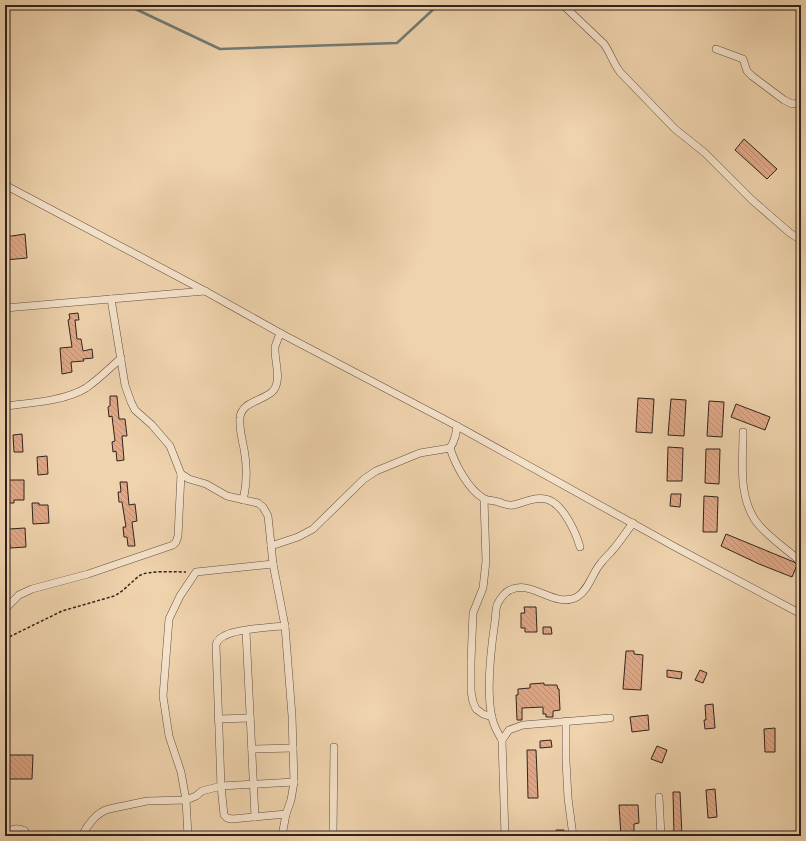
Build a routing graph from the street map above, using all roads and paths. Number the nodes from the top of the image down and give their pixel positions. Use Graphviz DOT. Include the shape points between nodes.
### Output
graph roads {
  1 [pos="563,5"];
  2 [pos="716,49"];
  3 [pos="801,103"];
  4 [pos="5,185"];
  5 [pos="801,240"];
  6 [pos="206,291"];
  7 [pos="111,299"];
  8 [pos="5,308"];
  9 [pos="280,333"];
  10 [pos="121,358"];
  11 [pos="5,406"];
  12 [pos="457,426"];
  13 [pos="743,432"];
  14 [pos="450,448"];
  15 [pos="181,474"];
  16 [pos="484,499"];
  17 [pos="243,500"];
  18 [pos="633,522"];
  19 [pos="271,546"];
  20 [pos="580,548"];
  21 [pos="801,562"];
  22 [pos="272,564"];
  23 [pos="196,572"];
  24 [pos="5,609"];
  25 [pos="801,614"];
  26 [pos="284,626"];
  27 [pos="246,631"];
  28 [pos="5,639"];
  29 [pos="492,717"];
  30 [pos="250,718"];
  31 [pos="610,718"];
  32 [pos="218,719"];
  33 [pos="566,721"];
  34 [pos="502,740"];
  35 [pos="334,747"];
  36 [pos="293,748"];
  37 [pos="252,749"];
  38 [pos="294,782"];
  39 [pos="254,784"];
  40 [pos="221,786"];
  41 [pos="659,797"];
  42 [pos="186,800"];
  43 [pos="286,814"];
  44 [pos="255,817"];
  45 [pos="5,833"];
  46 [pos="27,836"];
  47 [pos="82,836"];
  48 [pos="188,836"];
  49 [pos="282,836"];
  50 [pos="333,836"];
  51 [pos="505,836"];
  52 [pos="573,836"];
  53 [pos="661,836"];
  1 -- 5 [label="street" via="604,44 620,72 675,129 705,153 752,200"];
  2 -- 3 [label="street" via="743,59 747,71 784,100 792,104"];
  4 -- 6 [label="street"];
  6 -- 7 [label="street"];
  6 -- 9 [label="street"];
  7 -- 8 [label="street"];
  7 -- 10 [label="street"];
  9 -- 12 [label="street"];
  9 -- 17 [label="street" via="275,346 275,387 272,392 253,402 241,414 246,478"];
  10 -- 11 [label="street" via="85,389 46,400"];
  10 -- 15 [label="street" via="125,385 135,410 170,446"];
  12 -- 14 [label="street" via="456,436"];
  12 -- 18 [label="street"];
  13 -- 21 [label="street" via="743,479 750,510 756,521"];
  14 -- 16 [label="street" via="462,474"];
  14 -- 19 [label="street" via="420,453 376,471 364,479 314,528 298,538"];
  15 -- 17 [label="street" via="227,496"];
  15 -- 24 [label="street" via="178,536 173,545 88,574 32,589 19,594"];
  16 -- 20 [label="street" via="510,505 536,499 549,500 562,511 577,536"];
  16 -- 29 [label="street" via="486,561 483,588 473,613 471,691 476,709"];
  17 -- 19 [label="street" via="263,506 268,516"];
  18 -- 25 [label="street"];
  18 -- 29 [label="street" via="597,568 584,591 577,597 562,600 522,587 510,590 497,604 490,670"];
  19 -- 22 [label="street"];
  22 -- 23 [label="street"];
  22 -- 26 [label="street"];
  23 -- 28 [label="path" via="139,575 121,593 62,611"];
  23 -- 42 [label="street" via="169,619 163,696 167,728 181,772"];
  26 -- 27 [label="street"];
  26 -- 36 [label="street"];
  27 -- 30 [label="street"];
  27 -- 32 [label="street" via="227,634 217,642"];
  29 -- 34 [label="street" via="494,728"];
  30 -- 32 [label="street"];
  30 -- 37 [label="street"];
  31 -- 33 [label="street"];
  32 -- 40 [label="street"];
  33 -- 34 [label="street" via="519,726 509,730"];
  33 -- 52 [label="street" via="566,761"];
  34 -- 51 [label="street"];
  35 -- 50 [label="street"];
  36 -- 37 [label="street"];
  36 -- 38 [label="street"];
  37 -- 39 [label="street"];
  38 -- 39 [label="street"];
  38 -- 43 [label="street"];
  39 -- 40 [label="street"];
  39 -- 44 [label="street"];
  40 -- 42 [label="street" via="202,791"];
  40 -- 44 [label="street" via="223,811 227,818 232,820"];
  41 -- 53 [label="street"];
  42 -- 47 [label="street" via="147,801 104,810 95,817"];
  42 -- 48 [label="street"];
  43 -- 44 [label="street"];
  43 -- 49 [label="street"];
  45 -- 46 [label="street" via="18,828 25,831"];
}
